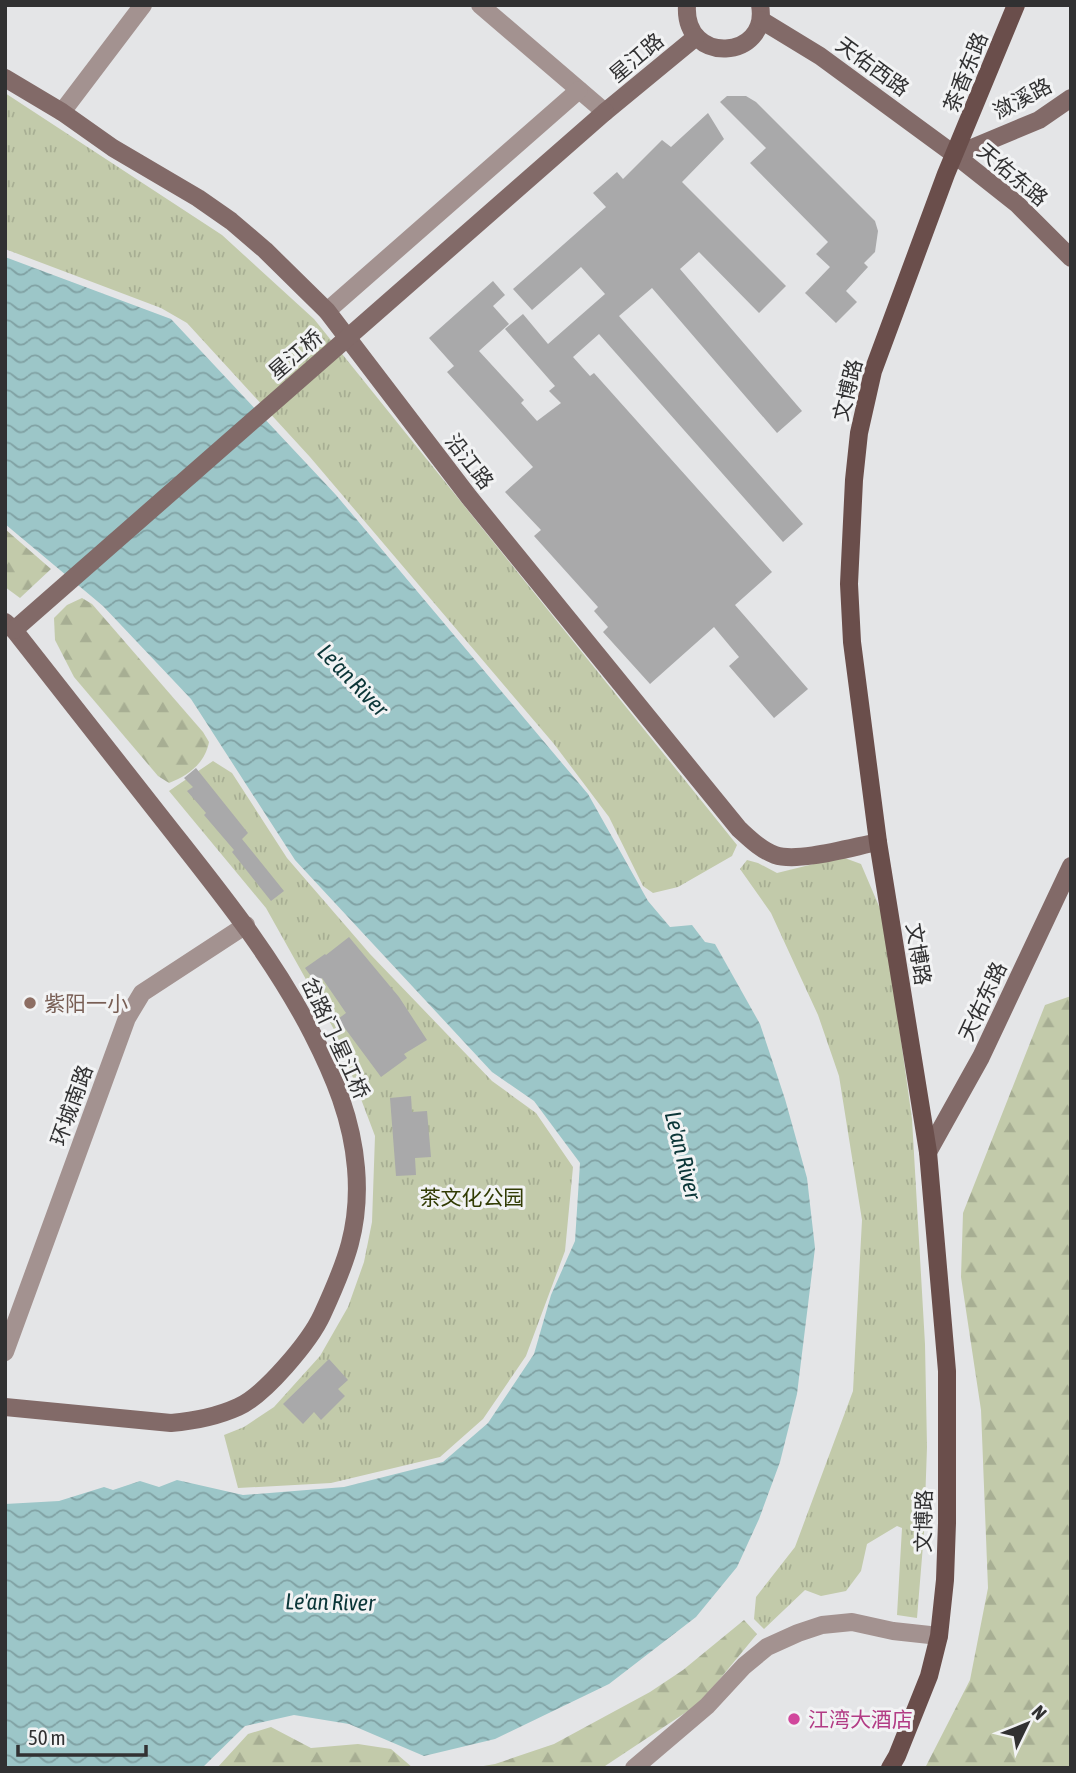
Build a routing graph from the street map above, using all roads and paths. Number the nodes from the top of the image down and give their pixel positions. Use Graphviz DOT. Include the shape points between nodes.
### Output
graph roads {
  1 [pos="143,5"];
  2 [pos="480,5"];
  3 [pos="687,5"];
  4 [pos="1016,5"];
  5 [pos="761,12"];
  6 [pos="696,37"];
  7 [pos="5,78"];
  8 [pos="579,90"];
  9 [pos="1071,98"];
  10 [pos="62,112"];
  11 [pos="605,112"];
  12 [pos="956,155"];
  13 [pos="1071,258"];
  14 [pos="327,311"];
  15 [pos="8,630"];
  16 [pos="878,842"];
  17 [pos="1071,866"];
  18 [pos="246,925"];
  19 [pos="928,1152"];
  20 [pos="5,1352"];
  21 [pos="5,1407"];
  22 [pos="939,1636"];
  23 [pos="634,1768"];
  24 [pos="890,1768"];
  1 -- 10 [label="street"];
  2 -- 8 [label="street"];
  3 -- 6 [label="street"];
  4 -- 12 [label="main road, 茶香东路"];
  5 -- 6 [label="street" via="757,31 739,47 716,49"];
  5 -- 12 [label="street, 天佑西路"];
  6 -- 11 [label="street, 星江路"];
  7 -- 10 [label="street, 沿江路"];
  8 -- 11 [label="street"];
  8 -- 14 [label="street"];
  9 -- 12 [label="street, 潋溪路" via="1039,120"];
  10 -- 14 [label="street, 沿江路" via="231,221"];
  11 -- 15 [label="street, 星江桥, bridge"];
  12 -- 13 [label="street, 天佑东路" via="1017,204"];
  12 -- 16 [label="main road, 文博路" via="873,371 859,433 849,584"];
  14 -- 16 [label="street, 沿江路" via="469,498 739,829 767,851 794,858"];
  15 -- 18 [label="street, 岔路门-星江桥"];
  16 -- 19 [label="main road, 文博路"];
  17 -- 19 [label="street, 天佑东路" via="981,1057"];
  18 -- 20 [label="street, 环城南路" via="142,993 127,1018"];
  18 -- 21 [label="street, 岔路门-星江桥" via="289,989 348,1115 357,1213 346,1262 316,1329 281,1372 240,1406 198,1421 171,1423"];
  19 -- 22 [label="main road, 文博路" via="947,1371 945,1580"];
  22 -- 23 [label="street" via="852,1622 798,1633 766,1647 707,1706"];
  22 -- 24 [label="main road, 文博路" via="929,1676"];
}
